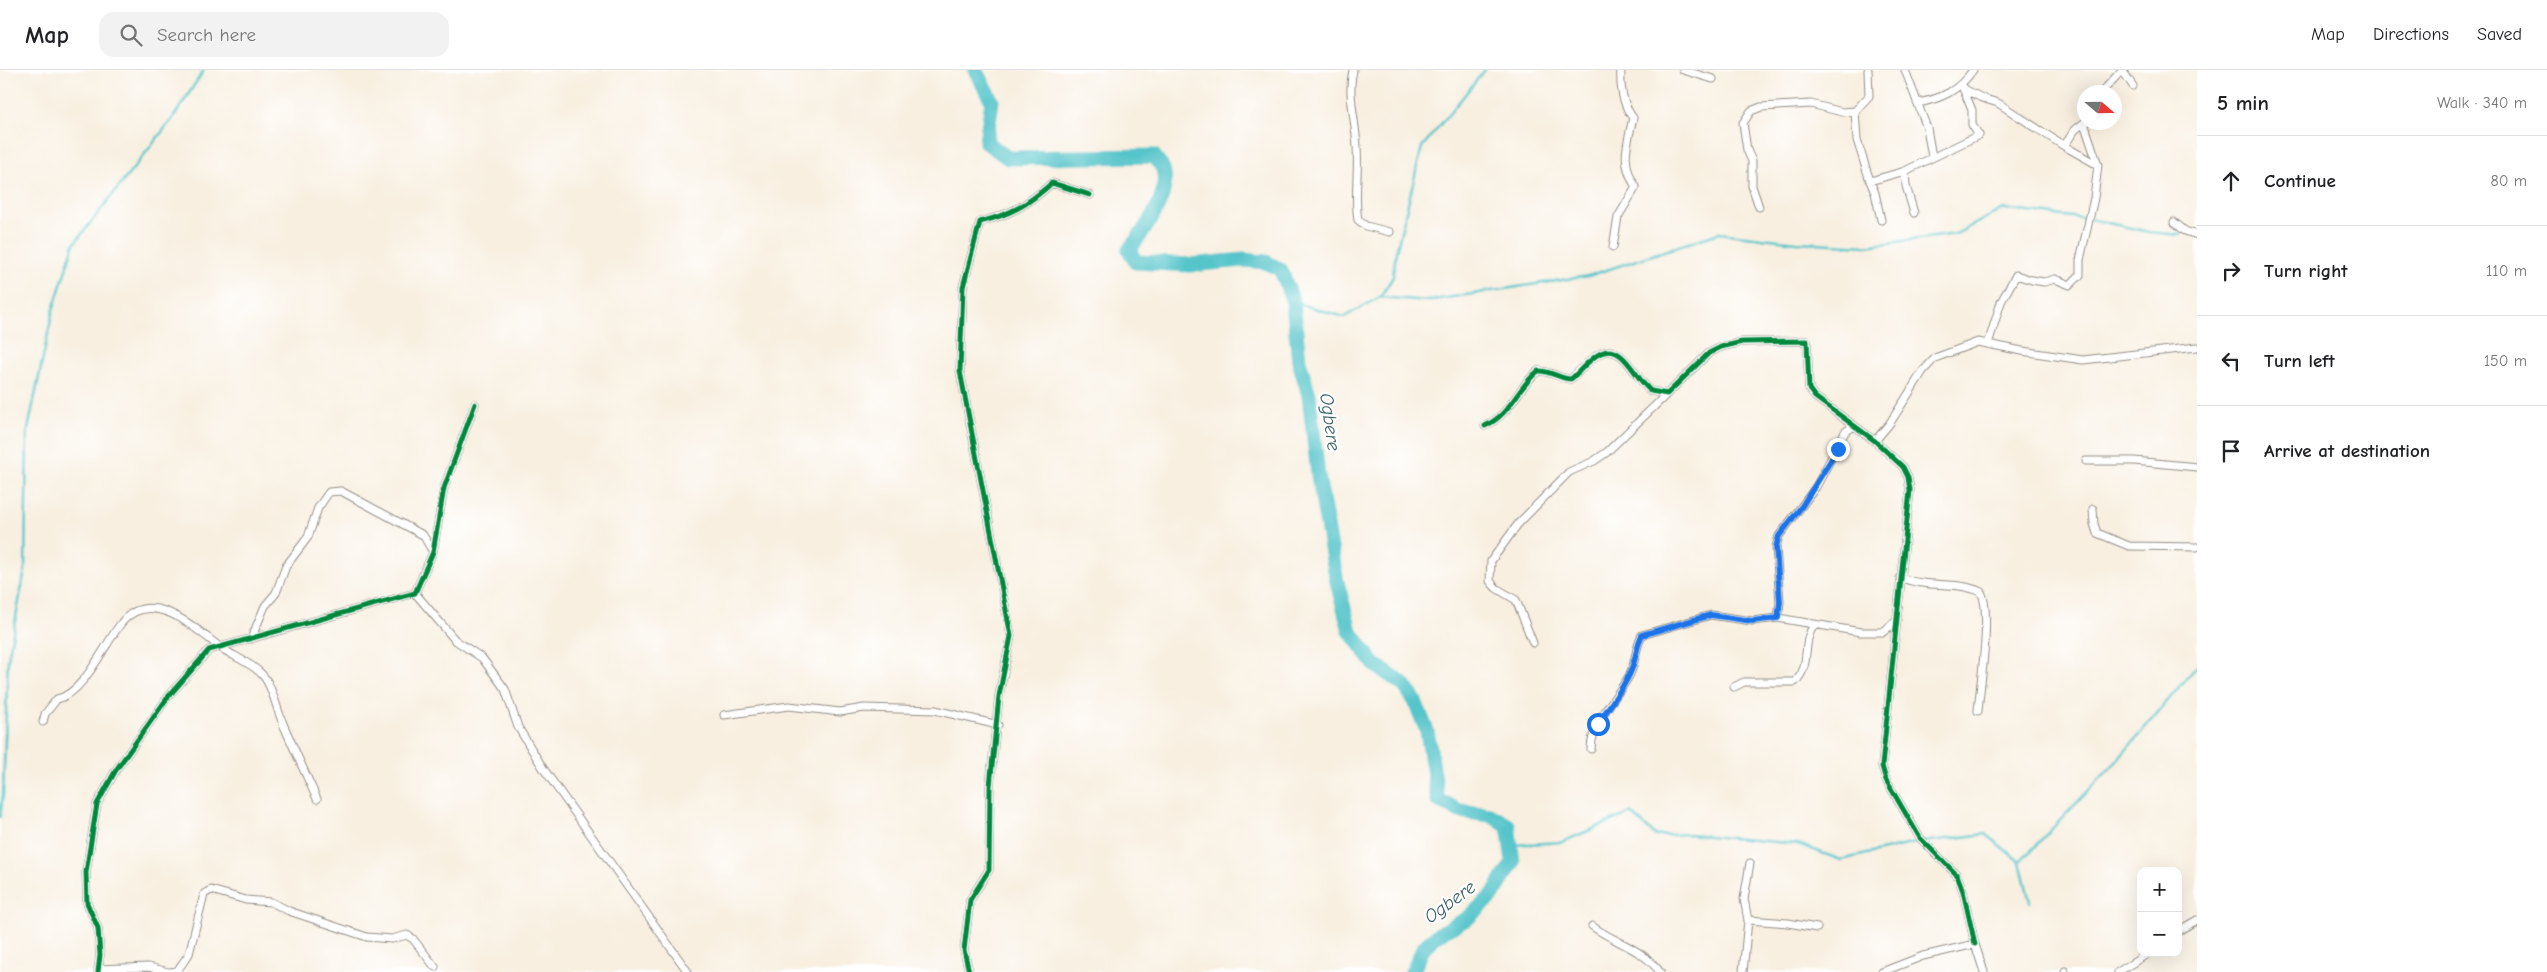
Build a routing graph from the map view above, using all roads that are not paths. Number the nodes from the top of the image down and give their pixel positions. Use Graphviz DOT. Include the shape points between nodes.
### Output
graph roads {
  1 [pos="1353,70"];
  2 [pos="1621,70"];
  3 [pos="1683,70"];
  4 [pos="1868,70"];
  5 [pos="1905,70"];
  6 [pos="1973,70"];
  7 [pos="2121,70"];
  8 [pos="1713,79"];
  9 [pos="2108,85"];
  10 [pos="1962,86"];
  11 [pos="2132,86"];
  12 [pos="1918,103"];
  13 [pos="1855,111"];
  14 [pos="2077,129"];
  15 [pos="2086,130"];
  16 [pos="2064,146"];
  17 [pos="1932,157"];
  18 [pos="2098,165"];
  19 [pos="1905,171"];
  20 [pos="1870,181"];
  21 [pos="1090,195"];
  22 [pos="1759,207"];
  23 [pos="1914,213"];
  24 [pos="1881,220"];
  25 [pos="2174,222"];
  26 [pos="1390,232"];
  27 [pos="2197,235"];
  28 [pos="1613,247"];
  29 [pos="1988,344"];
  30 [pos="2197,347"];
  31 [pos="1667,394"];
  32 [pos="475,404"];
  33 [pos="1485,426"];
  34 [pos="1854,426"];
  35 [pos="1875,441"];
  36 [pos="2086,461"];
  37 [pos="2197,467"];
  38 [pos="2092,509"];
  39 [pos="2197,547"];
  40 [pos="433,552"];
  41 [pos="1900,577"];
  42 [pos="415,592"];
  43 [pos="1778,618"];
  44 [pos="1896,620"];
  45 [pos="1814,625"];
  46 [pos="251,639"];
  47 [pos="1533,643"];
  48 [pos="220,647"];
  49 [pos="1734,687"];
  50 [pos="1978,711"];
  51 [pos="724,715"];
  52 [pos="43,722"];
  53 [pos="998,726"];
  54 [pos="1590,749"];
  55 [pos="317,799"];
  56 [pos="1750,862"];
  57 [pos="1748,920"];
  58 [pos="2197,920"];
  59 [pos="1592,926"];
  60 [pos="1817,928"];
  61 [pos="2182,929"];
  62 [pos="1976,944"];
  63 [pos="2142,957"];
  64 [pos="435,967"];
  65 [pos="98,971"];
  66 [pos="169,972"];
  67 [pos="688,972"];
  68 [pos="969,972"];
  69 [pos="1660,972"];
  70 [pos="1743,972"];
  71 [pos="1882,972"];
  72 [pos="1984,972"];
  73 [pos="2118,972"];
  1 -- 26 [label="street" via="1358,220 1366,226"];
  2 -- 28 [label="street" via="1620,85 1626,109 1633,118 1625,164 1636,188 1618,217"];
  3 -- 8 [label="street"];
  4 -- 13 [label="street" via="1870,96"];
  5 -- 12 [label="street"];
  6 -- 10 [label="street"];
  7 -- 9 [label="street"];
  7 -- 11 [label="street"];
  10 -- 12 [label="street"];
  10 -- 16 [label="street" via="1998,103"];
  10 -- 17 [label="street" via="1972,110 1972,125 1979,135"];
  12 -- 17 [label="street"];
  13 -- 20 [label="street" via="1857,140"];
  13 -- 22 [label="street" via="1842,112 1800,104 1761,106 1751,112 1743,123 1752,161 1752,186"];
  14 -- 16 [label="street"];
  15 -- 18 [label="street"];
  16 -- 18 [label="street"];
  17 -- 19 [label="street"];
  18 -- 29 [label="street" via="2080,274 2070,285 2055,279 2044,282 2016,275 2001,302"];
  19 -- 20 [label="street"];
  19 -- 23 [label="street"];
  20 -- 24 [label="street"];
  21 -- 53 [label="street" via="1052,183 1006,216 980,222 963,286 960,371 1011,636"];
  25 -- 27 [label="street"];
  29 -- 30 [label="street" via="2083,360"];
  29 -- 35 [label="street" via="1978,342 1935,358"];
  31 -- 33 [label="street" via="1651,392 1621,355 1607,351 1600,353 1571,379 1538,371 1498,420"];
  31 -- 34 [label="street" via="1709,353 1721,347 1742,342 1802,340 1809,345 1809,389"];
  31 -- 47 [label="street" via="1607,452 1568,472 1518,524 1491,561 1490,581 1516,600"];
  32 -- 40 [label="street" via="444,488"];
  34 -- 35 [label="street"];
  34 -- 43 [label="street" via="1845,432 1816,487 1779,536 1776,547"];
  35 -- 41 [label="street" via="1903,467 1908,477 1910,490"];
  36 -- 37 [label="street" via="2134,461"];
  38 -- 39 [label="street" via="2097,532 2119,542 2138,546"];
  40 -- 42 [label="street"];
  40 -- 46 [label="street" via="424,535 341,491 330,492 318,508 308,536 286,566 276,593 265,606"];
  41 -- 44 [label="street"];
  41 -- 50 [label="street" via="1911,582 1962,587 1981,592 1985,598"];
  42 -- 46 [label="street"];
  42 -- 67 [label="street" via="455,640 482,658 505,689 518,727 543,768"];
  43 -- 45 [label="street"];
  43 -- 54 [label="street" via="1752,621 1711,615 1642,635 1629,675 1598,724"];
  44 -- 45 [label="street" via="1883,632"];
  44 -- 62 [label="street" via="1882,766 1886,780 1920,838 1957,875"];
  45 -- 49 [label="street" via="1807,641 1804,670 1794,682 1744,682"];
  46 -- 48 [label="street"];
  48 -- 52 [label="street" via="189,622 153,608 139,608 122,622 78,685 65,697 57,699"];
  48 -- 55 [label="street" via="268,682 283,726"];
  48 -- 65 [label="street" via="209,650 168,697 116,770 97,804 86,872 87,903 98,928"];
  51 -- 53 [label="street" via="789,706 840,712 864,708 935,710"];
  53 -- 68 [label="street" via="990,786 989,870 970,900 964,950"];
  56 -- 57 [label="street" via="1744,899"];
  57 -- 60 [label="street"];
  57 -- 70 [label="street"];
  58 -- 61 [label="street"];
  59 -- 69 [label="street" via="1605,936 1644,954"];
  62 -- 71 [label="street" via="1930,954"];
  62 -- 72 [label="street"];
  63 -- 73 [label="street"];
  64 -- 66 [label="street" via="414,939 407,935 392,939 367,937 271,902 246,900 210,890 204,894 189,954 177,971"];
  65 -- 66 [label="street" via="149,967"];
}
